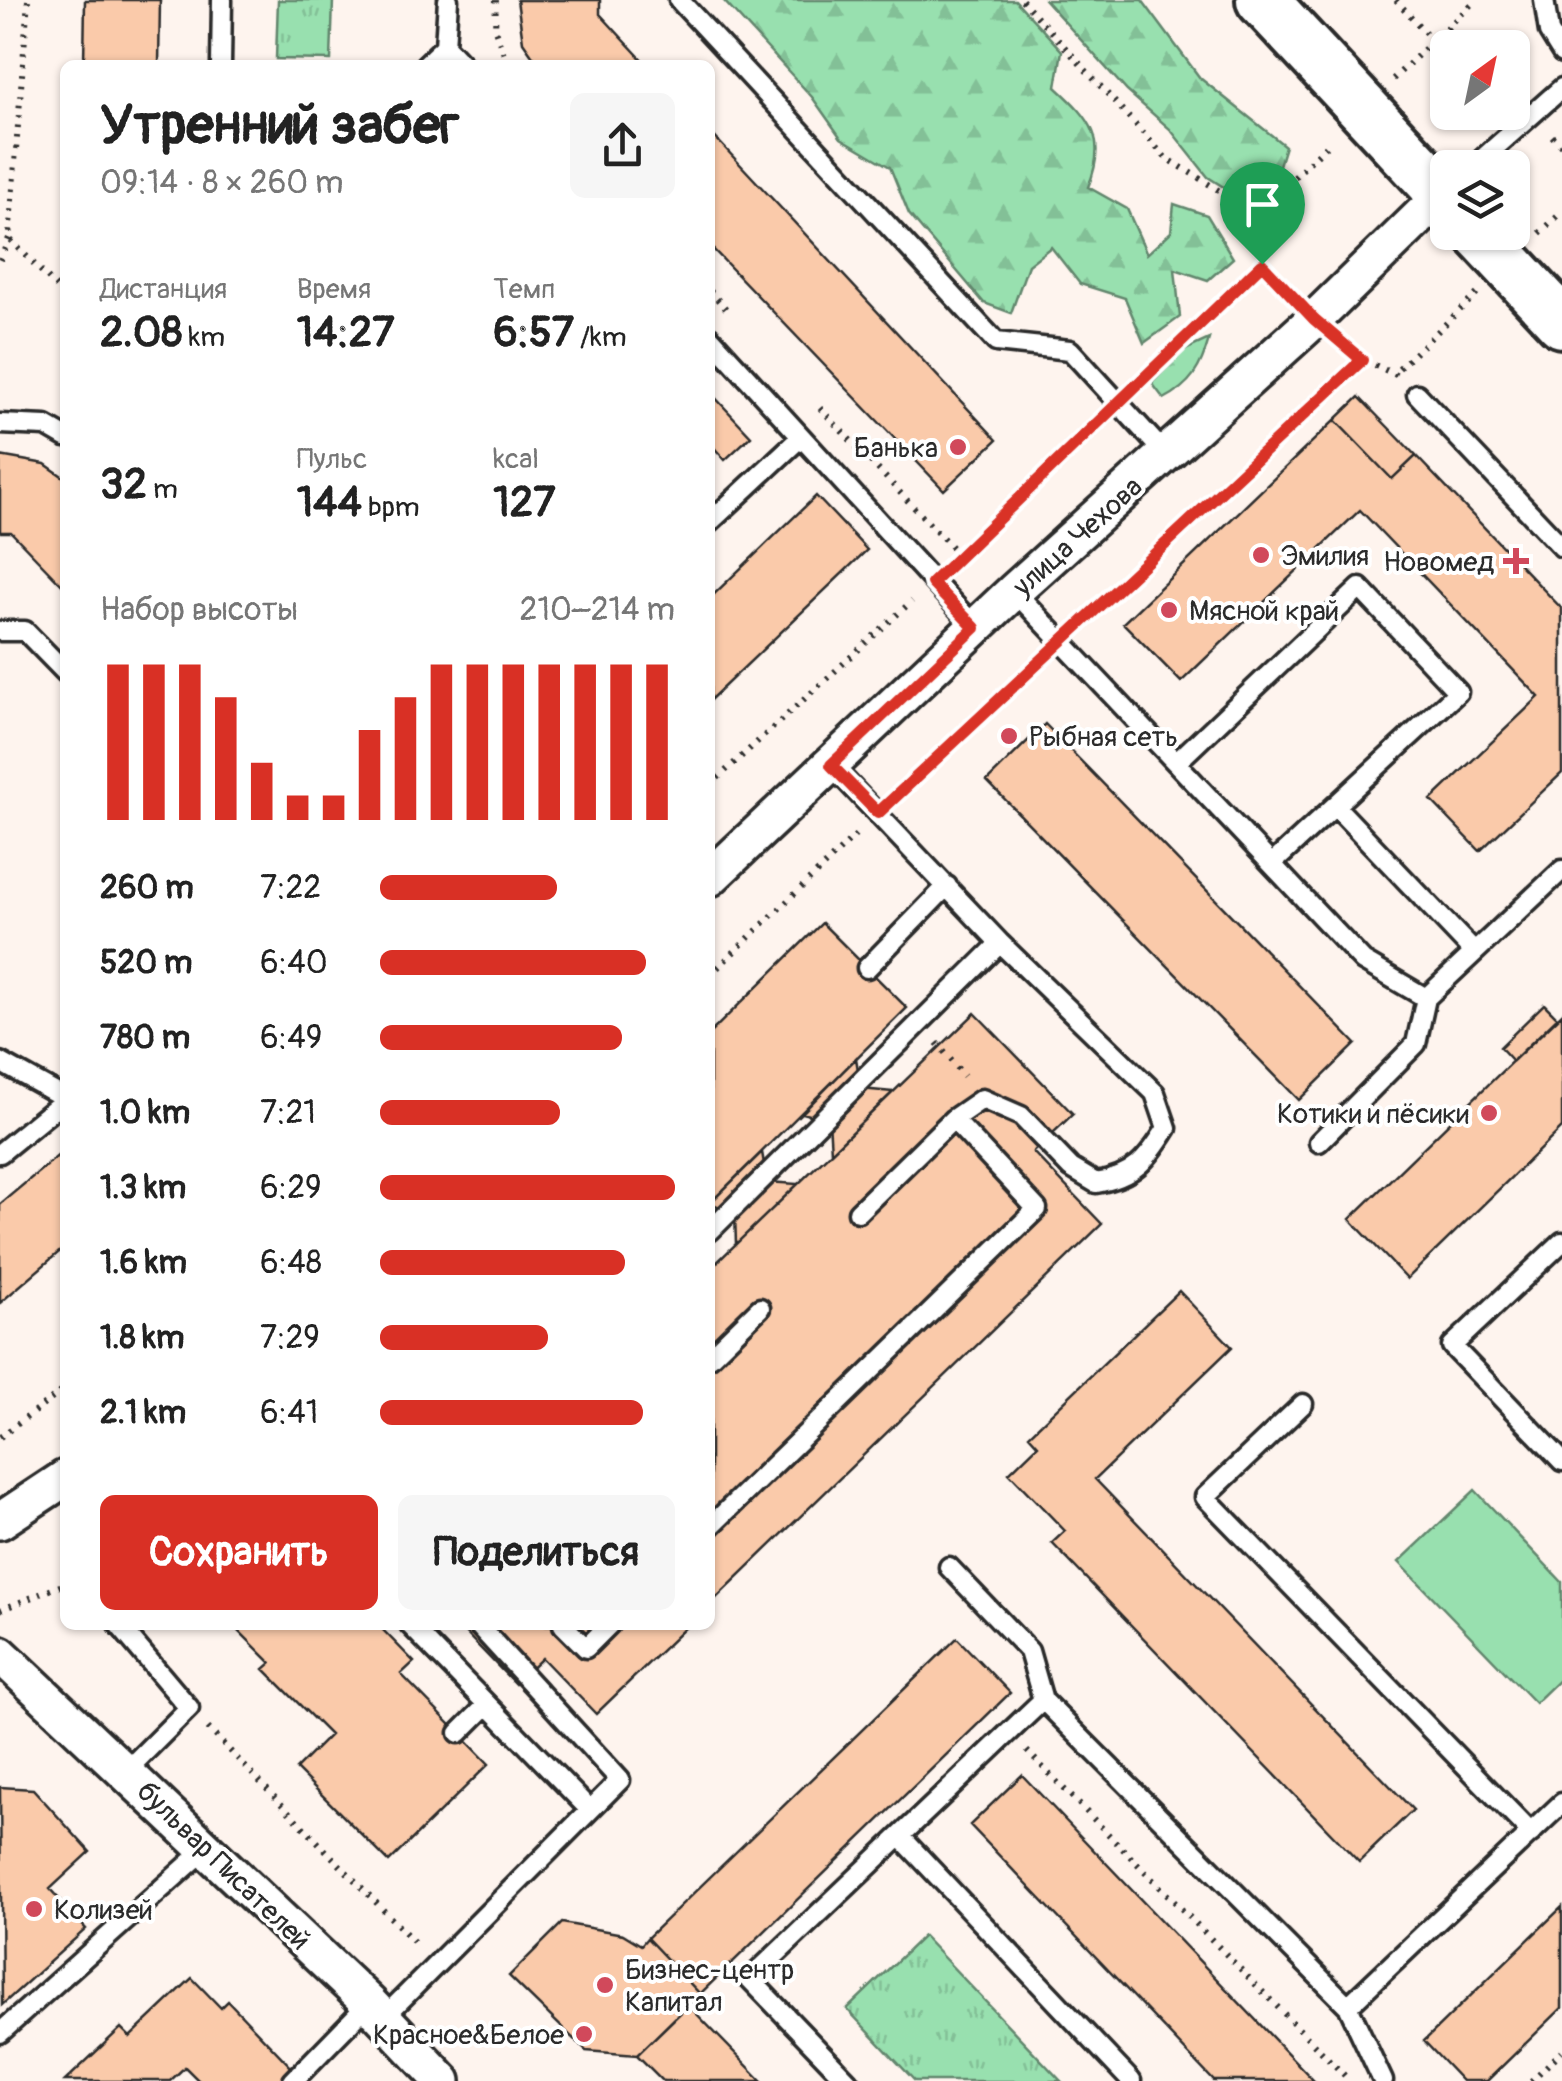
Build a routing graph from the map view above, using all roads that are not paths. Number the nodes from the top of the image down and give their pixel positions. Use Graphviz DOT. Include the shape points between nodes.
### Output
graph roads {
  1 [pos="222,0"];
  2 [pos="448,0"];
  3 [pos="679,0"];
  4 [pos="1262,0"];
  5 [pos="1544,0"];
  6 [pos="445,46"];
  7 [pos="1562,53"];
  8 [pos="221,60"];
  9 [pos="430,60"];
  10 [pos="458,60"];
  11 [pos="1562,88"];
  12 [pos="1493,150"];
  13 [pos="1430,165"];
  14 [pos="1430,208"];
  15 [pos="1495,250"];
  16 [pos="1562,322"];
  17 [pos="715,342"];
  18 [pos="1417,394"];
  19 [pos="0,424"];
  20 [pos="60,434"];
  21 [pos="801,437"];
  22 [pos="1167,456"];
  23 [pos="715,517"];
  24 [pos="1562,547"];
  25 [pos="1014,591"];
  26 [pos="975,628"];
  27 [pos="0,631"];
  28 [pos="60,667"];
  29 [pos="1178,761"];
  30 [pos="831,765"];
  31 [pos="1335,806"];
  32 [pos="1274,862"];
  33 [pos="1562,870"];
  34 [pos="715,873"];
  35 [pos="947,886"];
  36 [pos="1000,943"];
  37 [pos="1474,952"];
  38 [pos="867,968"];
  39 [pos="1426,998"];
  40 [pos="0,1062"];
  41 [pos="60,1096"];
  42 [pos="60,1103"];
  43 [pos="953,1119"];
  44 [pos="1319,1142"];
  45 [pos="0,1153"];
  46 [pos="858,1212"];
  47 [pos="715,1226"];
  48 [pos="1562,1242"];
  49 [pos="760,1308"];
  50 [pos="715,1352"];
  51 [pos="1302,1404"];
  52 [pos="1562,1460"];
  53 [pos="60,1481"];
  54 [pos="0,1522"];
  55 [pos="715,1522"];
  56 [pos="949,1567"];
  57 [pos="123,1630"];
  58 [pos="415,1630"];
  59 [pos="483,1630"];
  60 [pos="568,1630"];
  61 [pos="604,1630"];
  62 [pos="0,1654"];
  63 [pos="1043,1700"];
  64 [pos="487,1705"];
  65 [pos="459,1733"];
  66 [pos="126,1771"];
  67 [pos="1562,1803"];
  68 [pos="590,1810"];
  69 [pos="1531,1834"];
  70 [pos="900,1836"];
  71 [pos="207,1848"];
  72 [pos="1348,2006"];
  73 [pos="376,2010"];
  74 [pos="0,2033"];
  75 [pos="293,2081"];
  76 [pos="443,2081"];
  77 [pos="848,2081"];
  78 [pos="1131,2081"];
  79 [pos="1383,2081"];
  1 -- 8 [label="lane"];
  2 -- 6 [label="lane"];
  3 -- 22 [label="lane" via="996,342 1070,350"];
  4 -- 13 [label="main road"];
  5 -- 7 [label="lane" via="1549,32"];
  6 -- 9 [label="lane"];
  6 -- 10 [label="lane"];
  11 -- 12 [label="lane"];
  14 -- 22 [label="street, улица Чехова"];
  15 -- 16 [label="main road"];
  17 -- 21 [label="lane"];
  18 -- 24 [label="lane"];
  19 -- 20 [label="lane" via="46,426"];
  21 -- 23 [label="lane"];
  21 -- 26 [label="lane"];
  22 -- 25 [label="street, улица Чехова"];
  25 -- 26 [label="street, улица Чехова"];
  25 -- 29 [label="lane"];
  26 -- 30 [label="street, улица Чехова"];
  27 -- 28 [label="lane" via="25,631"];
  29 -- 31 [label="lane" via="1360,588 1458,692"];
  29 -- 32 [label="lane"];
  30 -- 34 [label="street, улица Чехова"];
  30 -- 35 [label="lane"];
  31 -- 32 [label="lane"];
  31 -- 37 [label="lane"];
  32 -- 39 [label="lane" via="1362,961"];
  33 -- 37 [label="lane"];
  35 -- 36 [label="lane"];
  35 -- 38 [label="lane"];
  36 -- 43 [label="lane" via="1155,1093 1167,1128 1123,1179 1096,1184 1021,1116 982,1099"];
  36 -- 47 [label="lane"];
  37 -- 39 [label="lane"];
  39 -- 44 [label="lane" via="1416,1044"];
  40 -- 41 [label="lane"];
  42 -- 45 [label="lane"];
  43 -- 46 [label="lane"];
  43 -- 55 [label="lane" via="1037,1209"];
  48 -- 52 [label="lane" via="1452,1346"];
  49 -- 50 [label="lane"];
  51 -- 69 [label="lane" via="1204,1497"];
  53 -- 54 [label="street"];
  56 -- 63 [label="lane" via="1030,1651"];
  57 -- 66 [label="lane" via="189,1708"];
  58 -- 64 [label="lane"];
  59 -- 68 [label="lane" via="620,1780"];
  60 -- 61 [label="lane" via="586,1648"];
  62 -- 66 [label="street, бульвар Писателей"];
  63 -- 70 [label="lane"];
  63 -- 72 [label="lane"];
  64 -- 65 [label="lane"];
  64 -- 68 [label="lane"];
  66 -- 71 [label="street, бульвар Писателей"];
  67 -- 69 [label="lane"];
  68 -- 73 [label="lane" via="436,1965"];
  69 -- 72 [label="lane"];
  70 -- 77 [label="lane" via="750,1979"];
  70 -- 78 [label="lane"];
  71 -- 73 [label="street, бульвар Писателей"];
  71 -- 74 [label="lane"];
  72 -- 79 [label="lane"];
  73 -- 75 [label="lane"];
  73 -- 76 [label="street, бульвар Писателей"];
}
